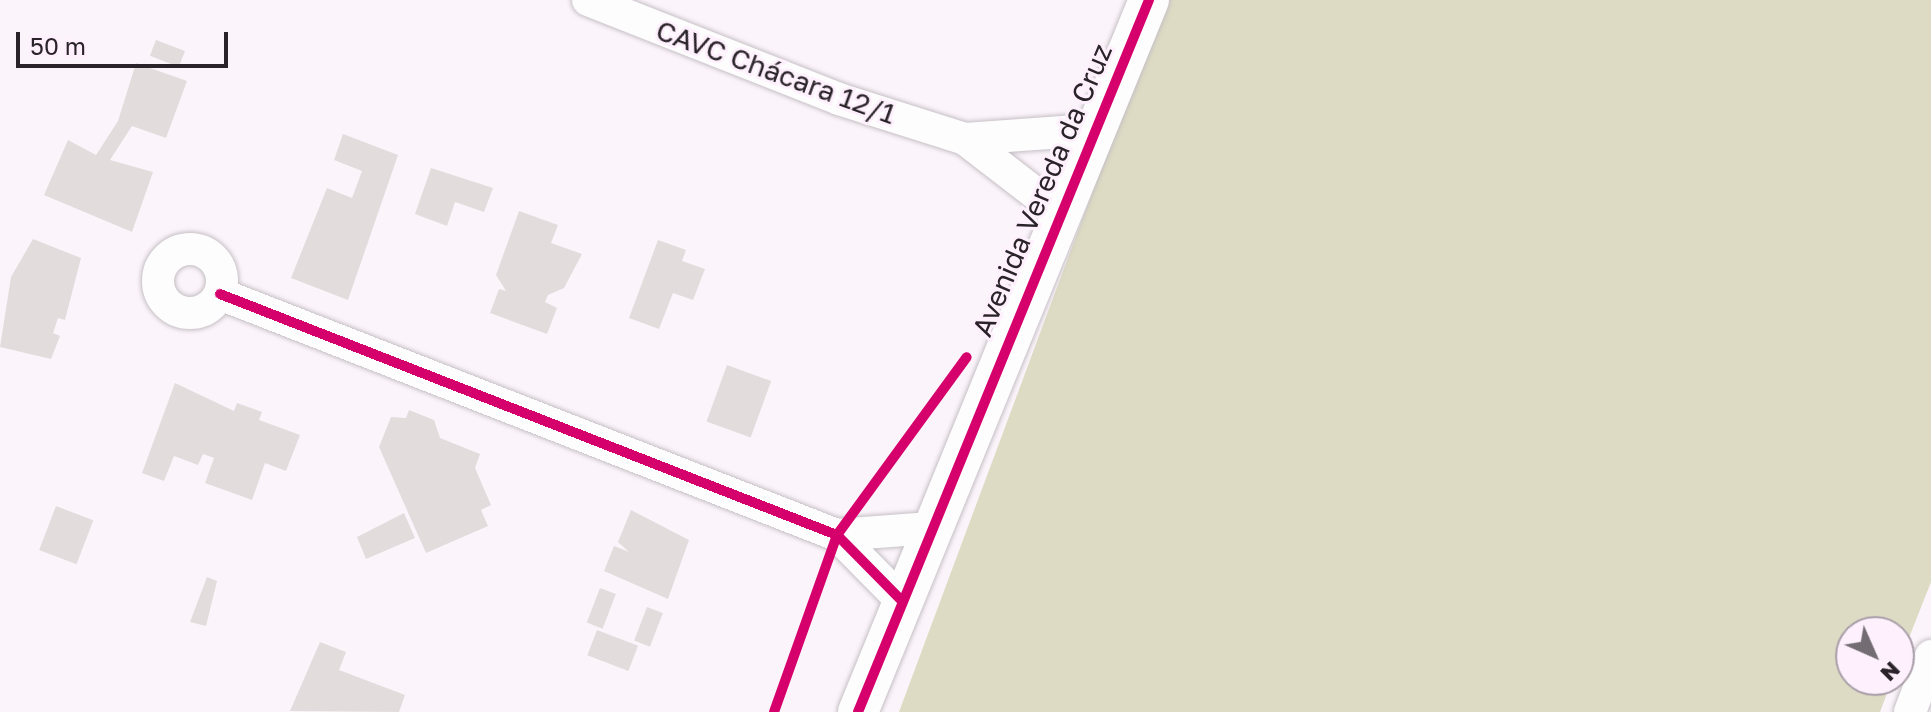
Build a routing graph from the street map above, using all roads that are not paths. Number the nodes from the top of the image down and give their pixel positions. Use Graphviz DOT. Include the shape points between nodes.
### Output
graph roads {
  1 [pos="588,0"];
  2 [pos="1149,0"];
  3 [pos="1091,130"];
  4 [pos="965,139"];
  5 [pos="1058,211"];
  6 [pos="155,266"];
  7 [pos="931,528"];
  8 [pos="837,535"];
  9 [pos="902,601"];
  10 [pos="1931,656"];
  11 [pos="858,712"];
  12 [pos="1910,712"];
  1 -- 4 [label="street, CAVC Chácara 12/1" via="839,99"];
  2 -- 3 [label="street, Avenida Vereda da Cruz"];
  3 -- 4 [label="street, CAVC Chácara 12/1"];
  3 -- 5 [label="street, Avenida Vereda da Cruz"];
  4 -- 5 [label="street, CAVC Chácara 12/1"];
  5 -- 7 [label="street, Avenida Vereda da Cruz"];
  6 -- 8 [label="street" via="160,291 173,309 194,313 220,294"];
  7 -- 8 [label="street"];
  7 -- 9 [label="street, Avenida Vereda da Cruz"];
  8 -- 9 [label="street"];
  9 -- 11 [label="street, Avenida Vereda da Cruz"];
  10 -- 12 [label="street"];
}
